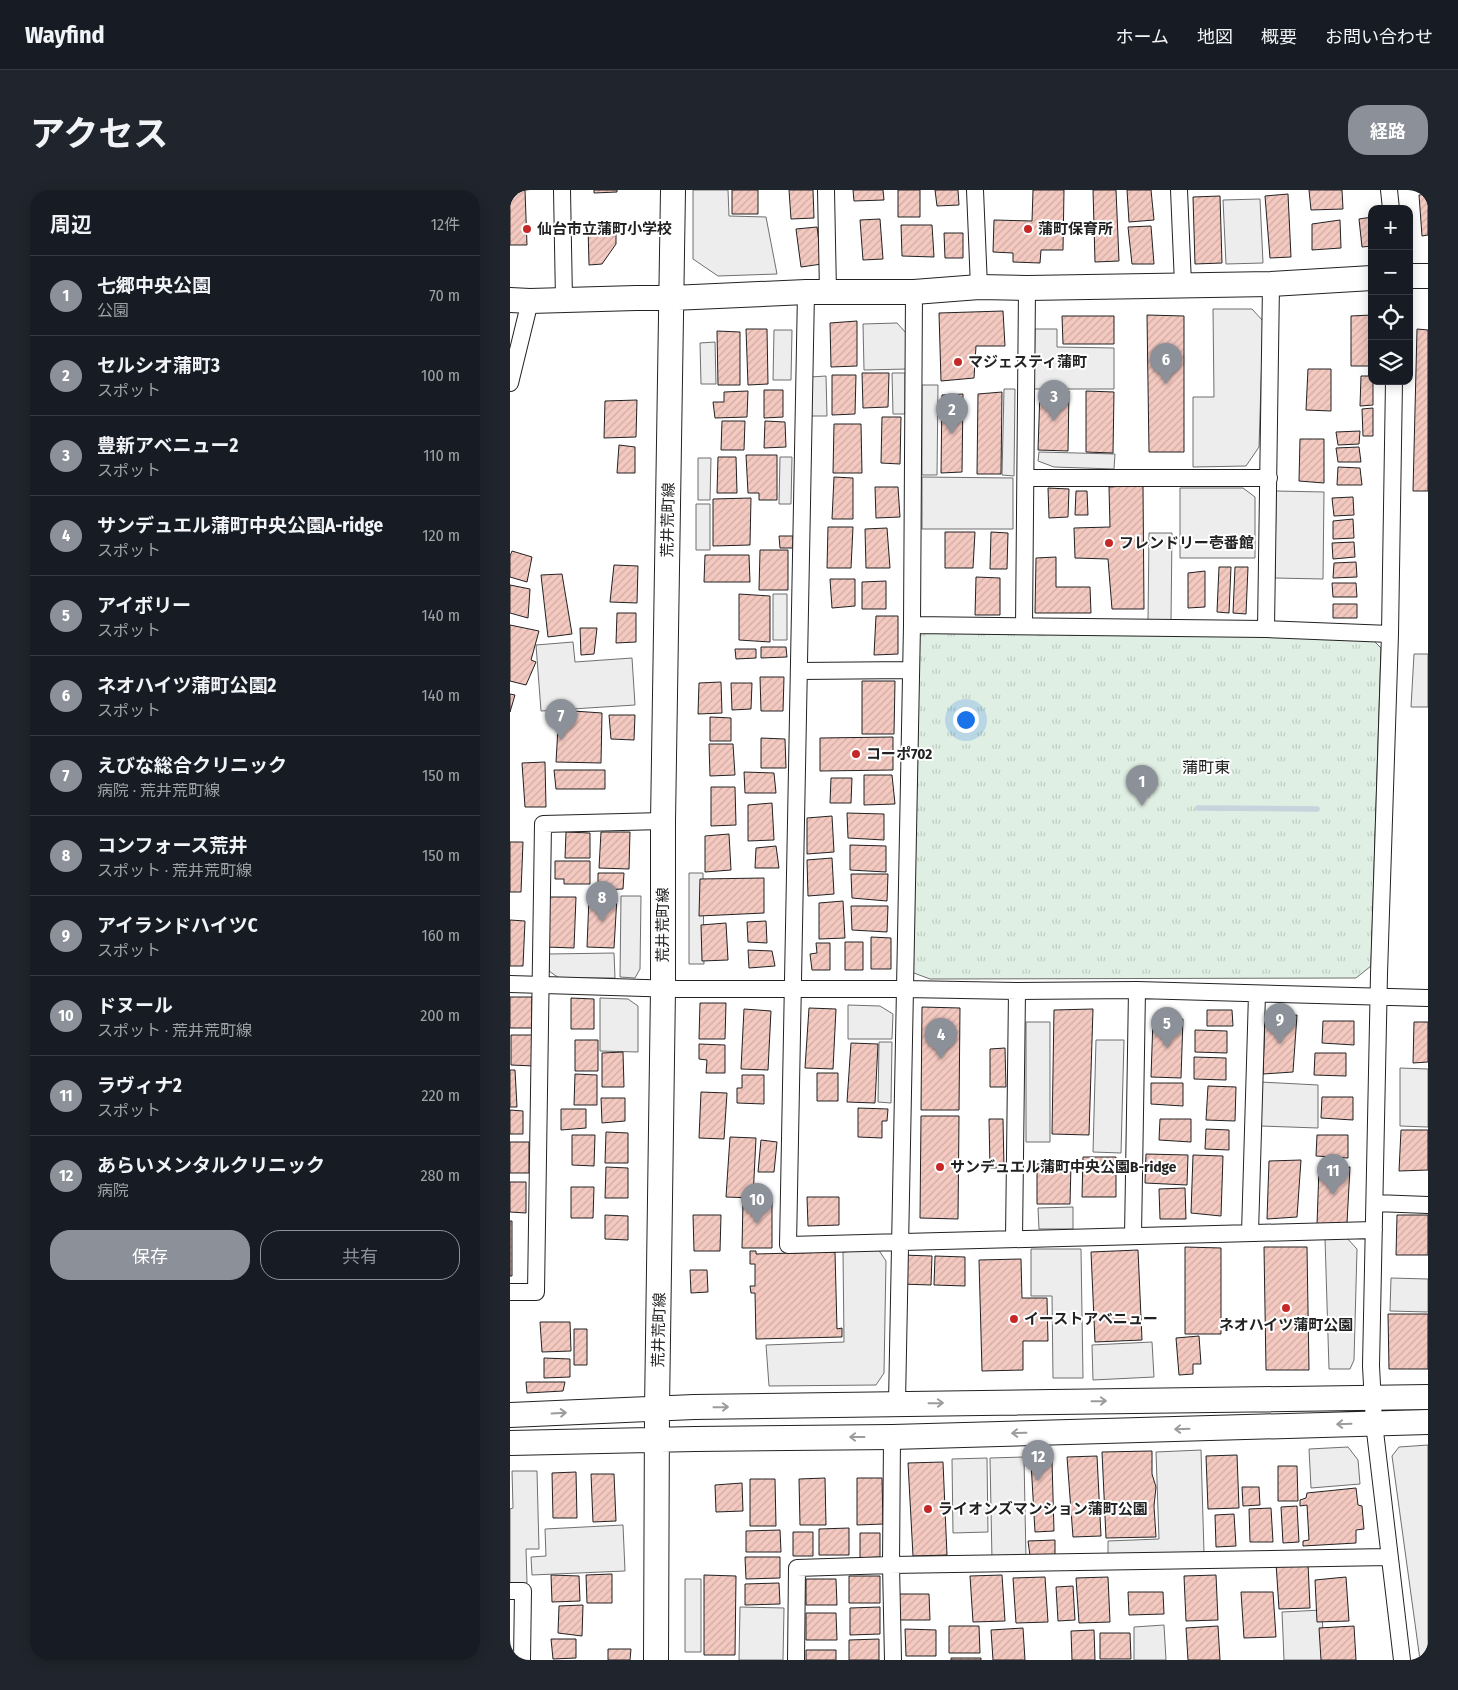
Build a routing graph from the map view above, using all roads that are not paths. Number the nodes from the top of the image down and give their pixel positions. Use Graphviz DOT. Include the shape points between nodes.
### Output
graph roads {
  1 [pos="562,190"];
  2 [pos="673,190"];
  3 [pos="826,190"];
  4 [pos="975,190"];
  5 [pos="1179,190"];
  6 [pos="1389,190"];
  7 [pos="1391,205"];
  8 [pos="1413,276"];
  9 [pos="1428,276"];
  10 [pos="1368,278"];
  11 [pos="1184,284"];
  12 [pos="1271,284"];
  13 [pos="979,287"];
  14 [pos="1027,288"];
  15 [pos="817,292"];
  16 [pos="914,292"];
  17 [pos="672,298"];
  18 [pos="564,300"];
  19 [pos="520,301"];
  20 [pos="510,383"];
  21 [pos="1394,385"];
  22 [pos="1026,478"];
  23 [pos="1270,478"];
  24 [pos="912,625"];
  25 [pos="1024,626"];
  26 [pos="1266,629"];
  27 [pos="1390,634"];
  28 [pos="911,670"];
  29 [pos="799,671"];
  30 [pos="663,821"];
  31 [pos="510,984"];
  32 [pos="541,986"];
  33 [pos="663,989"];
  34 [pos="905,989"];
  35 [pos="793,990"];
  36 [pos="1137,990"];
  37 [pos="1017,991"];
  38 [pos="1257,994"];
  39 [pos="1379,998"];
  40 [pos="1428,998"];
  41 [pos="1374,1204"];
  42 [pos="1428,1205"];
  43 [pos="1374,1230"];
  44 [pos="1250,1234"];
  45 [pos="1133,1236"];
  46 [pos="1014,1239"];
  47 [pos="900,1242"];
  48 [pos="510,1292"];
  49 [pos="1428,1397"];
  50 [pos="1373,1398"];
  51 [pos="897,1403"];
  52 [pos="657,1409"];
  53 [pos="510,1415"];
  54 [pos="1428,1422"];
  55 [pos="1374,1423"];
  56 [pos="892,1437"];
  57 [pos="657,1440"];
  58 [pos="510,1443"];
  59 [pos="1389,1557"];
  60 [pos="890,1565"];
  61 [pos="510,1591"];
  62 [pos="522,1660"];
  63 [pos="656,1660"];
  64 [pos="796,1660"];
  65 [pos="893,1660"];
  66 [pos="1402,1660"];
  1 -- 18 [label="street"];
  2 -- 17 [label="street, 荒井荒町線"];
  3 -- 15 [label="street"];
  4 -- 13 [label="street"];
  5 -- 11 [label="street"];
  6 -- 7 [label="street"];
  8 -- 9 [label="street"];
  10 -- 12 [label="street"];
  11 -- 12 [label="street"];
  11 -- 14 [label="street"];
  12 -- 23 [label="street"];
  13 -- 14 [label="street"];
  13 -- 16 [label="street"];
  14 -- 22 [label="street"];
  15 -- 16 [label="street"];
  15 -- 17 [label="street"];
  15 -- 29 [label="street"];
  16 -- 24 [label="street"];
  17 -- 18 [label="street"];
  17 -- 30 [label="street, 荒井荒町線"];
  18 -- 19 [label="street"];
  19 -- 20 [label="street"];
  21 -- 27 [label="street"];
  22 -- 23 [label="street"];
  22 -- 25 [label="street"];
  23 -- 26 [label="street"];
  24 -- 25 [label="street"];
  24 -- 28 [label="street"];
  25 -- 26 [label="street"];
  26 -- 27 [label="street"];
  27 -- 39 [label="street"];
  28 -- 29 [label="street"];
  28 -- 34 [label="street"];
  29 -- 35 [label="street"];
  30 -- 32 [label="street" via="543,824"];
  30 -- 33 [label="street, 荒井荒町線"];
  31 -- 32 [label="street"];
  32 -- 33 [label="street"];
  32 -- 48 [label="street" via="536,1292"];
  33 -- 35 [label="street"];
  33 -- 52 [label="street, 荒井荒町線"];
  34 -- 35 [label="street"];
  34 -- 37 [label="street"];
  34 -- 47 [label="street"];
  35 -- 47 [label="street" via="788,1244"];
  36 -- 37 [label="street"];
  36 -- 38 [label="street"];
  36 -- 45 [label="street"];
  37 -- 46 [label="street"];
  38 -- 39 [label="street"];
  38 -- 44 [label="street"];
  39 -- 40 [label="street"];
  39 -- 41 [label="street"];
  41 -- 42 [label="street"];
  41 -- 43 [label="street"];
  43 -- 44 [label="street"];
  43 -- 50 [label="street"];
  44 -- 45 [label="street"];
  45 -- 46 [label="street"];
  46 -- 47 [label="street"];
  47 -- 51 [label="street"];
  49 -- 50 [label="street"];
  51 -- 50 [label="street, one-way"];
  50 -- 55 [label="street"];
  52 -- 51 [label="street, one-way"];
  53 -- 52 [label="street, one-way"];
  52 -- 57 [label="street, 荒井荒町線"];
  54 -- 55 [label="street"];
  55 -- 56 [label="street, one-way"];
  55 -- 59 [label="street"];
  56 -- 57 [label="street, one-way"];
  56 -- 60 [label="street"];
  57 -- 58 [label="street"];
  57 -- 63 [label="street, 荒井荒町線"];
  59 -- 60 [label="street"];
  59 -- 66 [label="street"];
  60 -- 64 [label="street" via="796,1568"];
  60 -- 65 [label="street"];
  61 -- 62 [label="street" via="523,1591"];
}
